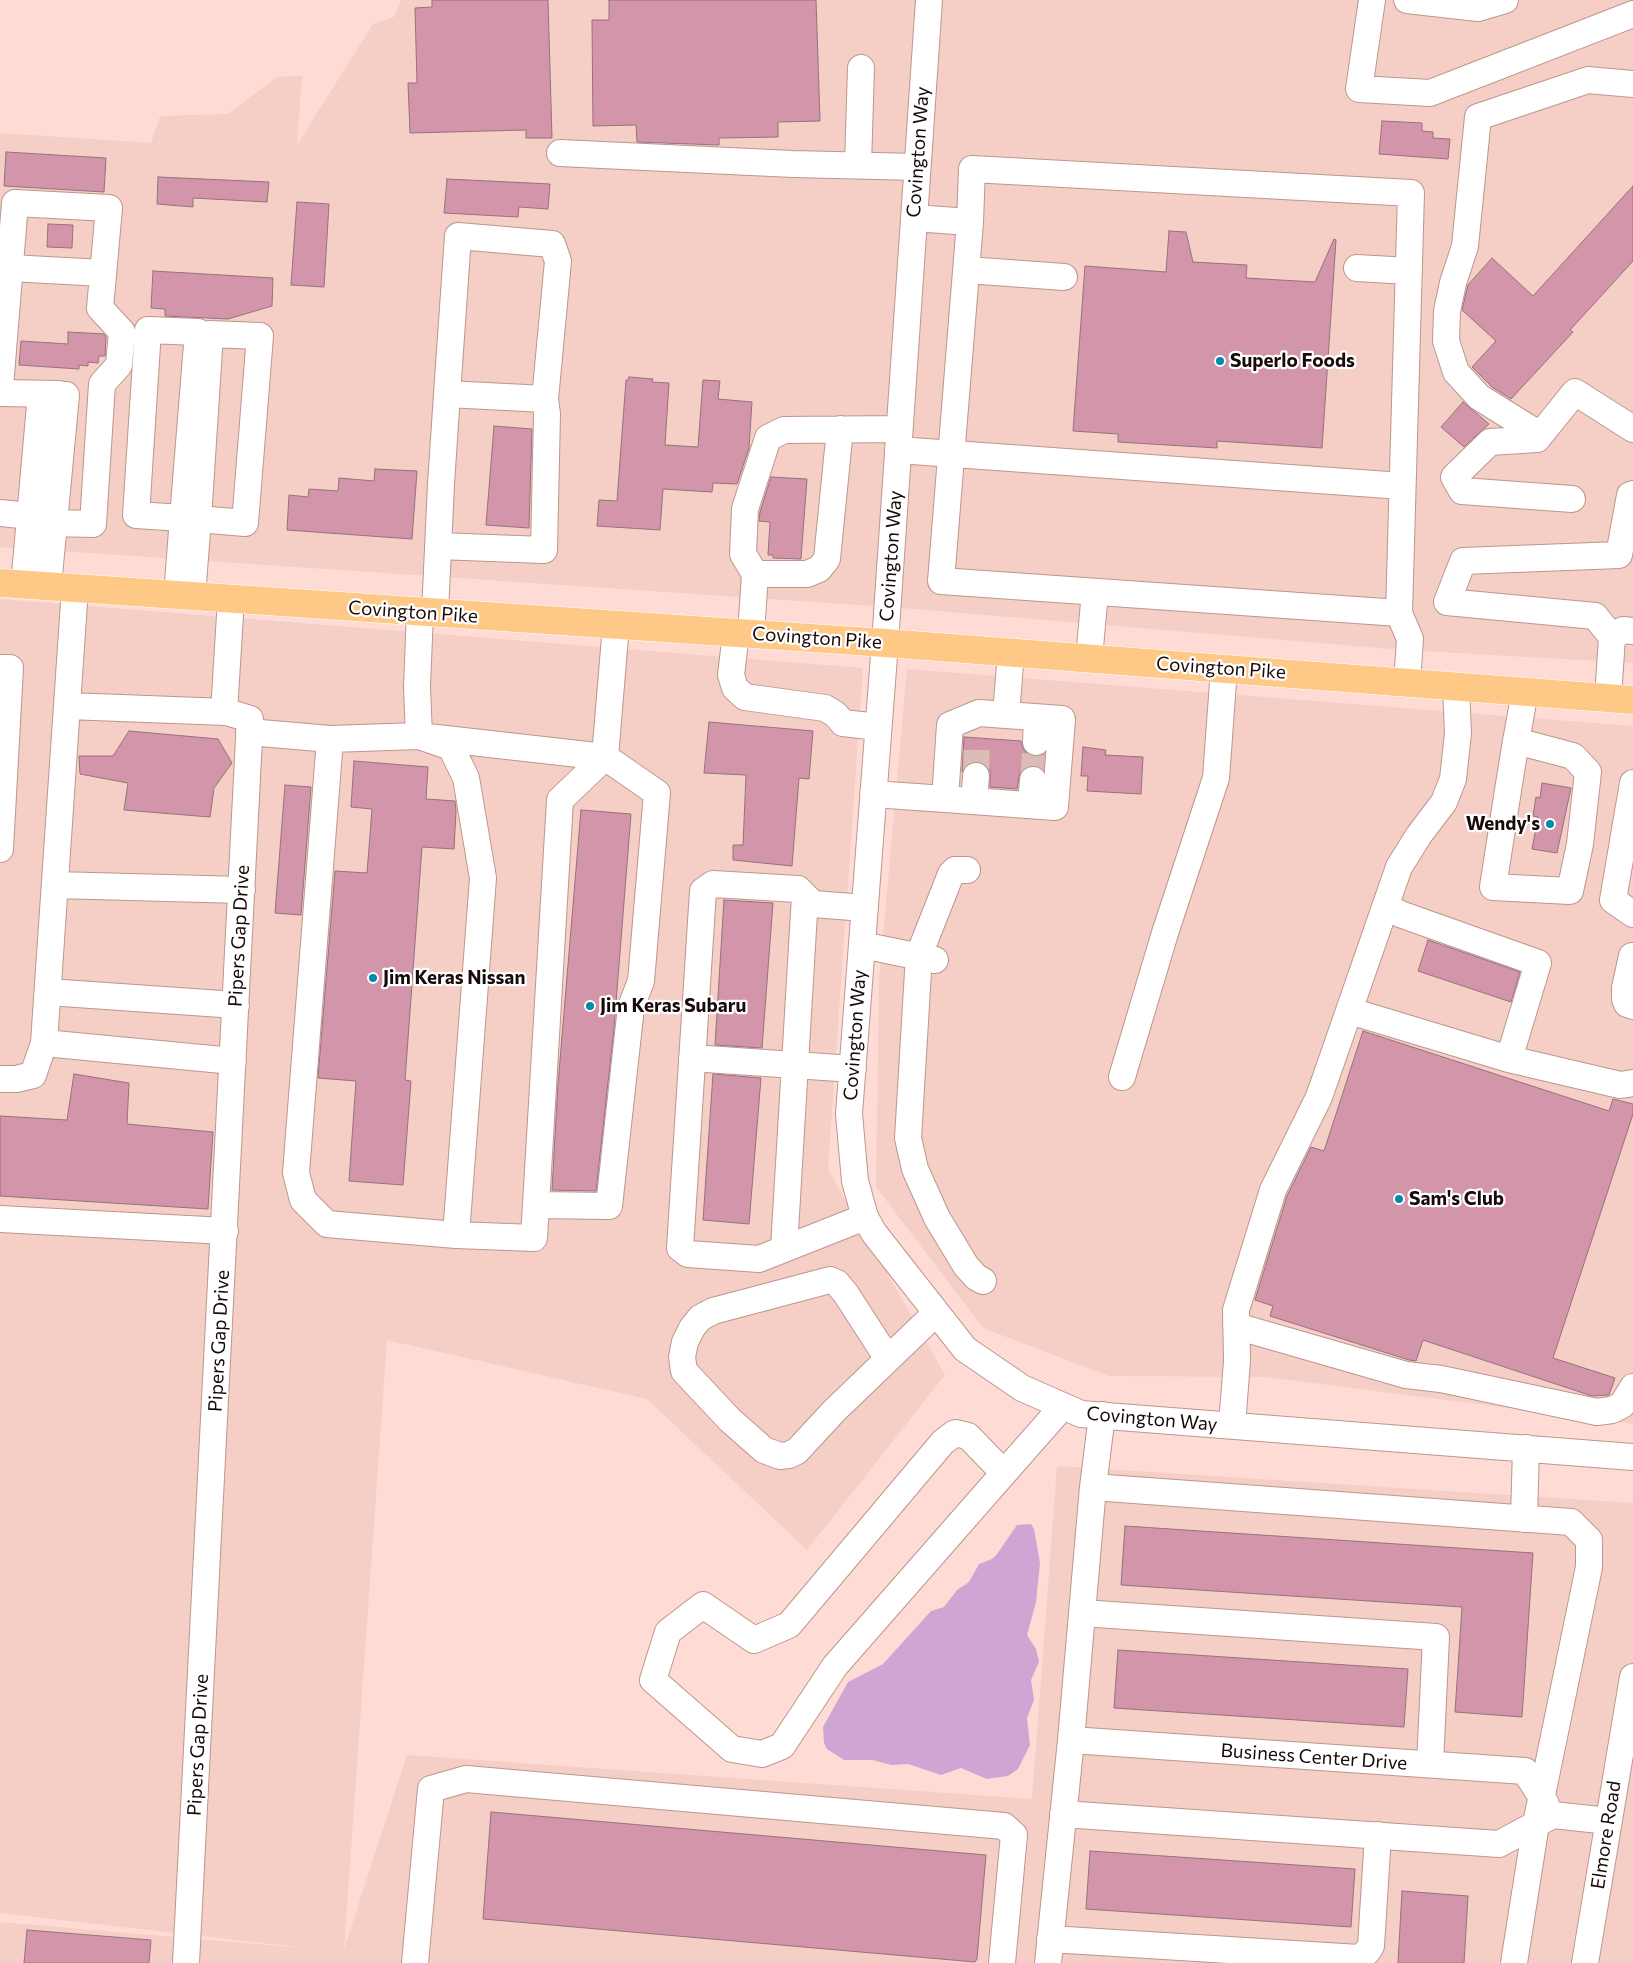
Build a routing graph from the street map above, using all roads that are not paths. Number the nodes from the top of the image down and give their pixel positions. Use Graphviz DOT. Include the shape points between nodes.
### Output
graph roads {
  1 [pos="929,0"];
  2 [pos="1372,0"];
  3 [pos="1407,0"];
  4 [pos="1505,0"];
  5 [pos="1633,14"];
  6 [pos="861,68"];
  7 [pos="1633,84"];
  8 [pos="560,153"];
  9 [pos="858,166"];
  10 [pos="917,167"];
  11 [pos="914,218"];
  12 [pos="970,222"];
  13 [pos="10,268"];
  14 [pos="1356,268"];
  15 [pos="966,270"];
  16 [pos="1408,271"];
  17 [pos="103,273"];
  18 [pos="1064,277"];
  19 [pos="204,333"];
  20 [pos="0,388"];
  21 [pos="0,393"];
  22 [pos="53,394"];
  23 [pos="447,394"];
  24 [pos="101,397"];
  25 [pos="545,399"];
  26 [pos="1628,417"];
  27 [pos="840,429"];
  28 [pos="1540,435"];
  29 [pos="899,440"];
  30 [pos="952,454"];
  31 [pos="1402,486"];
  32 [pos="1633,494"];
  33 [pos="1572,499"];
  34 [pos="0,513"];
  35 [pos="42,519"];
  36 [pos="191,519"];
  37 [pos="438,546"];
  38 [pos="756,574"];
  39 [pos="24,585"];
  40 [pos="75,588"];
  41 [pos="1095,592"];
  42 [pos="185,596"];
  43 [pos="231,599"];
  44 [pos="427,613"];
  45 [pos="1399,613"];
  46 [pos="616,625"];
  47 [pos="744,634"];
  48 [pos="1622,634"];
  49 [pos="885,643"];
  50 [pos="1011,652"];
  51 [pos="1089,658"];
  52 [pos="0,668"];
  53 [pos="1224,669"];
  54 [pos="1407,683"];
  55 [pos="1456,688"];
  56 [pos="1525,692"];
  57 [pos="1620,699"];
  58 [pos="67,706"];
  59 [pos="224,712"];
  60 [pos="1006,716"];
  61 [pos="250,725"];
  62 [pos="878,727"];
  63 [pos="419,736"];
  64 [pos="330,739"];
  65 [pos="1516,742"];
  66 [pos="605,757"];
  67 [pos="976,776"];
  68 [pos="1033,780"];
  69 [pos="1633,783"];
  70 [pos="873,794"];
  71 [pos="944,799"];
  72 [pos="974,801"];
  73 [pos="1031,805"];
  74 [pos="0,849"];
  75 [pos="967,870"];
  76 [pos="55,884"];
  77 [pos="242,890"];
  78 [pos="805,896"];
  79 [pos="1386,906"];
  80 [pos="865,908"];
  81 [pos="1633,914"];
  82 [pos="862,945"];
  83 [pos="1632,956"];
  84 [pos="927,957"];
  85 [pos="48,992"];
  86 [pos="236,1005"];
  87 [pos="1633,1006"];
  88 [pos="1350,1010"];
  89 [pos="44,1043"];
  90 [pos="692,1058"];
  91 [pos="1509,1059"];
  92 [pos="233,1061"];
  93 [pos="795,1065"];
  94 [pos="852,1069"];
  95 [pos="1122,1077"];
  96 [pos="0,1079"];
  97 [pos="1633,1083"];
  98 [pos="536,1205"];
  99 [pos="865,1217"];
  100 [pos="0,1219"];
  101 [pos="225,1231"];
  102 [pos="456,1235"];
  103 [pos="784,1248"];
  104 [pos="983,1282"];
  105 [pos="936,1313"];
  106 [pos="1236,1326"];
  107 [pos="888,1359"];
  108 [pos="1633,1387"];
  109 [pos="1063,1406"];
  110 [pos="1102,1415"];
  111 [pos="1232,1426"];
  112 [pos="1526,1448"];
  113 [pos="1633,1457"];
  114 [pos="1004,1473"];
  115 [pos="1093,1487"];
  116 [pos="1524,1518"];
  117 [pos="1082,1613"];
  118 [pos="1633,1677"];
  119 [pos="1071,1740"];
  120 [pos="1627,1744"];
  121 [pos="1430,1764"];
  122 [pos="1544,1812"];
  123 [pos="1063,1814"];
  124 [pos="1609,1821"];
  125 [pos="1378,1836"];
  126 [pos="1049,1951"];
  127 [pos="186,1963"];
  128 [pos="415,1963"];
  129 [pos="1002,1963"];
  130 [pos="1514,1963"];
  131 [pos="1585,1963"];
  1 -- 10 [label="street, Covington Way"];
  2 -- 5 [label="street" via="1359,90 1430,93"];
  3 -- 4 [label="street" via="1478,8"];
  6 -- 9 [label="street"];
  7 -- 28 [label="street" via="1588,80 1478,118 1465,246 1447,311 1446,341 1456,372 1480,397"];
  8 -- 9 [label="street"];
  9 -- 10 [label="street"];
  10 -- 11 [label="street, Covington Way"];
  11 -- 12 [label="street"];
  11 -- 29 [label="street, Covington Way"];
  12 -- 15 [label="street"];
  12 -- 16 [label="street" via="972,168 1411,194"];
  13 -- 17 [label="street"];
  13 -- 17 [label="street" via="15,203 109,208"];
  13 -- 20 [label="street"];
  14 -- 16 [label="street"];
  15 -- 18 [label="street"];
  15 -- 30 [label="street"];
  16 -- 31 [label="street"];
  17 -- 24 [label="street" via="100,308 122,332 119,365 102,384"];
  19 -- 36 [label="street"];
  19 -- 36 [label="street" via="148,330 136,515"];
  19 -- 36 [label="street" via="260,336 246,523"];
  21 -- 22 [label="street"];
  22 -- 24 [label="street"];
  22 -- 35 [label="street"];
  23 -- 25 [label="street"];
  23 -- 25 [label="street" via="458,236 552,244 558,261"];
  23 -- 37 [label="street"];
  24 -- 35 [label="street" via="93,524"];
  25 -- 37 [label="street" via="544,550"];
  26 -- 28 [label="street" via="1575,392"];
  27 -- 29 [label="street"];
  27 -- 38 [label="street" via="827,559 819,569 807,574"];
  27 -- 38 [label="street" via="784,430 768,438 745,509 743,554"];
  28 -- 33 [label="street" via="1537,438 1490,442 1454,478 1462,491"];
  29 -- 30 [label="street"];
  29 -- 49 [label="street, Covington Way"];
  30 -- 31 [label="street"];
  30 -- 41 [label="street" via="942,581"];
  31 -- 45 [label="street"];
  32 -- 48 [label="street" via="1630,495 1619,555 1463,561 1447,602 1595,616"];
  34 -- 35 [label="street"];
  35 -- 39 [label="street"];
  36 -- 42 [label="street"];
  37 -- 44 [label="street"];
  38 -- 47 [label="street"];
  39 -- 40 [label="main road, Covington Pike"];
  40 -- 42 [label="main road, Covington Pike"];
  40 -- 58 [label="street"];
  41 -- 45 [label="street"];
  41 -- 51 [label="street"];
  42 -- 43 [label="main road, Covington Pike"];
  43 -- 44 [label="main road, Covington Pike"];
  43 -- 59 [label="street"];
  44 -- 46 [label="main road, Covington Pike"];
  44 -- 63 [label="street" via="417,687"];
  45 -- 54 [label="street" via="1410,639"];
  46 -- 47 [label="main road, Covington Pike"];
  46 -- 66 [label="street"];
  47 -- 49 [label="main road, Covington Pike"];
  47 -- 62 [label="street" via="732,675 735,688 745,697 825,708 843,723"];
  48 -- 57 [label="street"];
  49 -- 50 [label="main road, Covington Pike"];
  49 -- 62 [label="street, Covington Way"];
  50 -- 51 [label="main road, Covington Pike"];
  50 -- 60 [label="street"];
  51 -- 53 [label="main road, Covington Pike"];
  52 -- 74 [label="street" via="10,668"];
  53 -- 54 [label="main road, Covington Pike"];
  53 -- 95 [label="street" via="1216,778"];
  54 -- 55 [label="main road, Covington Pike"];
  55 -- 56 [label="main road, Covington Pike"];
  55 -- 79 [label="street" via="1458,734 1453,779 1444,802 1418,835 1399,867"];
  56 -- 57 [label="main road, Covington Pike"];
  56 -- 65 [label="street"];
  58 -- 59 [label="street"];
  58 -- 76 [label="street"];
  59 -- 61 [label="street"];
  60 -- 71 [label="street" via="978,725 950,725"];
  60 -- 73 [label="street" via="1037,730 1062,719 1055,807"];
  61 -- 64 [label="street"];
  61 -- 77 [label="street, Pipers Gap Drive"];
  62 -- 70 [label="street, Covington Way"];
  63 -- 64 [label="street"];
  63 -- 66 [label="street"];
  63 -- 102 [label="street" via="451,747 466,778 483,878"];
  64 -- 102 [label="street" via="296,1173 304,1200 327,1224"];
  65 -- 65 [label="street" via="1572,756 1588,772 1580,844 1570,891 1493,886"];
  66 -- 98 [label="street" via="560,800"];
  66 -- 98 [label="street" via="657,793 641,981 631,1007 609,1206"];
  67 -- 72 [label="street"];
  68 -- 73 [label="street"];
  69 -- 81 [label="street" via="1613,900"];
  70 -- 71 [label="street"];
  70 -- 80 [label="street, Covington Way"];
  71 -- 72 [label="street"];
  72 -- 73 [label="street"];
  75 -- 84 [label="street" via="955,870 950,874"];
  76 -- 77 [label="street"];
  76 -- 85 [label="street"];
  77 -- 86 [label="street, Pipers Gap Drive"];
  78 -- 80 [label="street" via="813,904"];
  78 -- 90 [label="street" via="798,889 713,884 703,891"];
  78 -- 93 [label="street"];
  79 -- 88 [label="street"];
  79 -- 91 [label="street" via="1400,914 1538,963"];
  80 -- 82 [label="street, Covington Way"];
  82 -- 84 [label="street"];
  82 -- 94 [label="street, Covington Way"];
  83 -- 87 [label="street" via="1625,999"];
  84 -- 104 [label="street" via="908,1138 915,1169 937,1218 966,1266"];
  85 -- 86 [label="street"];
  85 -- 89 [label="street"];
  86 -- 92 [label="street, Pipers Gap Drive"];
  88 -- 91 [label="street"];
  88 -- 106 [label="street" via="1319,1097 1273,1190 1236,1310"];
  89 -- 92 [label="street"];
  89 -- 96 [label="street" via="33,1075"];
  90 -- 93 [label="street"];
  90 -- 103 [label="street" via="680,1248 688,1254 759,1259"];
  91 -- 97 [label="street" via="1620,1085"];
  92 -- 101 [label="street, Pipers Gap Drive"];
  93 -- 94 [label="street"];
  93 -- 103 [label="street"];
  94 -- 99 [label="street, Covington Way" via="849,1114 855,1181"];
  98 -- 102 [label="street" via="534,1238"];
  99 -- 103 [label="street"];
  99 -- 105 [label="street, Covington Way"];
  100 -- 101 [label="street"];
  101 -- 127 [label="street, Pipers Gap Drive"];
  105 -- 107 [label="street"];
  105 -- 109 [label="street, Covington Way" via="965,1349 1022,1388"];
  106 -- 108 [label="street" via="1406,1376 1441,1379 1597,1412 1622,1405"];
  106 -- 111 [label="street" via="1236,1393"];
  107 -- 107 [label="street" via="797,1451 780,1456 764,1450 730,1420 684,1371 682,1357 692,1328 700,1318 713,1311 830,1280 846,1294"];
  109 -- 110 [label="street, Covington Way" via="1081,1414"];
  109 -- 114 [label="street"];
  110 -- 111 [label="street, Covington Way"];
  110 -- 115 [label="street"];
  111 -- 112 [label="street, Covington Way"];
  112 -- 113 [label="street, Covington Way"];
  112 -- 116 [label="street"];
  114 -- 114 [label="street" via="835,1666 782,1746 762,1754 732,1749 652,1680 668,1632 703,1604 754,1640 789,1625 943,1442 955,1433 968,1436"];
  115 -- 116 [label="street"];
  115 -- 117 [label="street"];
  116 -- 122 [label="street" via="1571,1522 1589,1540 1589,1567"];
  117 -- 119 [label="street"];
  117 -- 121 [label="street" via="1436,1637"];
  118 -- 120 [label="street, Elmore Road"];
  119 -- 121 [label="street, Business Center Drive"];
  119 -- 123 [label="street"];
  120 -- 124 [label="street, Elmore Road"];
  121 -- 122 [label="street, Business Center Drive" via="1525,1771"];
  122 -- 124 [label="street"];
  122 -- 125 [label="street" via="1499,1844"];
  122 -- 130 [label="street"];
  123 -- 125 [label="street"];
  123 -- 126 [label="street"];
  124 -- 131 [label="street, Elmore Road"];
  125 -- 126 [label="street" via="1371,1946 1359,1958"];
  128 -- 129 [label="street" via="431,1789 466,1779 1004,1826 1014,1835"];
}
